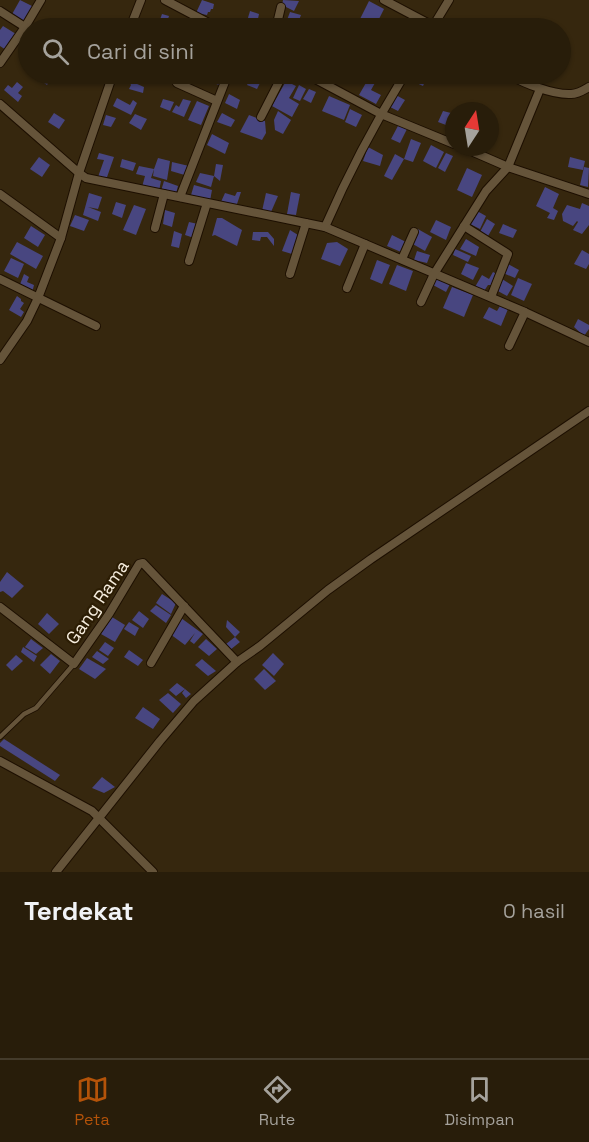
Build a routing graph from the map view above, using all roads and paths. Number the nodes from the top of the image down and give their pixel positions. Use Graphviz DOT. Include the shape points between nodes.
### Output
graph roads {
  1 [pos="41,0"];
  2 [pos="141,0"];
  3 [pos="165,0"];
  4 [pos="384,0"];
  5 [pos="449,0"];
  6 [pos="281,7"];
  7 [pos="0,11"];
  8 [pos="32,18"];
  9 [pos="134,18"];
  10 [pos="199,18"];
  11 [pos="278,18"];
  12 [pos="417,18"];
  13 [pos="440,18"];
  14 [pos="18,22"];
  15 [pos="18,40"];
  16 [pos="0,63"];
  17 [pos="108,84"];
  18 [pos="179,84"];
  19 [pos="224,84"];
  20 [pos="278,84"];
  21 [pos="328,84"];
  22 [pos="399,84"];
  23 [pos="529,84"];
  24 [pos="589,87"];
  25 [pos="540,89"];
  26 [pos="217,101"];
  27 [pos="0,104"];
  28 [pos="381,114"];
  29 [pos="261,117"];
  30 [pos="445,140"];
  31 [pos="483,156"];
  32 [pos="508,167"];
  33 [pos="79,173"];
  34 [pos="0,194"];
  35 [pos="164,194"];
  36 [pos="589,194"];
  37 [pos="180,197"];
  38 [pos="207,203"];
  39 [pos="306,223"];
  40 [pos="464,226"];
  41 [pos="325,227"];
  42 [pos="155,228"];
  43 [pos="414,231"];
  44 [pos="61,238"];
  45 [pos="365,244"];
  46 [pos="402,259"];
  47 [pos="189,261"];
  48 [pos="290,274"];
  49 [pos="434,274"];
  50 [pos="0,279"];
  51 [pos="347,288"];
  52 [pos="491,297"];
  53 [pos="39,298"];
  54 [pos="421,302"];
  55 [pos="525,312"];
  56 [pos="96,326"];
  57 [pos="589,342"];
  58 [pos="509,346"];
  59 [pos="0,360"];
  60 [pos="589,411"];
  61 [pos="184,606"];
  62 [pos="0,608"];
  63 [pos="237,662"];
  64 [pos="151,663"];
  65 [pos="75,664"];
  66 [pos="0,737"];
  67 [pos="0,761"];
  68 [pos="100,818"];
  69 [pos="56,872"];
  70 [pos="153,872"];
  1 -- 8 [label="street"];
  2 -- 9 [label="street"];
  3 -- 10 [label="street"];
  4 -- 12 [label="street"];
  5 -- 13 [label="street"];
  6 -- 11 [label="street"];
  7 -- 14 [label="street"];
  15 -- 16 [label="street"];
  17 -- 33 [label="street"];
  18 -- 26 [label="street"];
  19 -- 26 [label="street"];
  20 -- 29 [label="street"];
  21 -- 28 [label="street"];
  22 -- 28 [label="street"];
  23 -- 25 [label="street"];
  24 -- 25 [label="street" via="572,94"];
  25 -- 32 [label="street"];
  26 -- 37 [label="street"];
  27 -- 33 [label="street"];
  28 -- 30 [label="street"];
  28 -- 41 [label="street"];
  31 -- 32 [label="street"];
  32 -- 36 [label="street"];
  32 -- 40 [label="street" via="486,191"];
  33 -- 35 [label="street" via="86,178"];
  33 -- 44 [label="street"];
  34 -- 44 [label="street"];
  35 -- 37 [label="street"];
  35 -- 42 [label="street"];
  37 -- 38 [label="street"];
  38 -- 39 [label="street"];
  38 -- 47 [label="street"];
  39 -- 41 [label="street"];
  39 -- 48 [label="street"];
  40 -- 49 [label="street"];
  40 -- 52 [label="street" via="508,254"];
  41 -- 45 [label="street"];
  43 -- 46 [label="street"];
  44 -- 53 [label="street"];
  45 -- 46 [label="street"];
  45 -- 51 [label="street"];
  46 -- 49 [label="street"];
  49 -- 52 [label="street"];
  49 -- 54 [label="street"];
  50 -- 53 [label="street"];
  52 -- 55 [label="street"];
  53 -- 56 [label="street"];
  53 -- 59 [label="street"];
  55 -- 57 [label="street"];
  55 -- 58 [label="street"];
  60 -- 63 [label="street" via="371,559"];
  61 -- 63 [label="street, Gang Rama"];
  61 -- 64 [label="street"];
  61 -- 65 [label="street, Gang Rama" via="140,564"];
  62 -- 65 [label="street, Gang Rama"];
  63 -- 68 [label="street" via="194,701"];
  65 -- 66 [label="lane" via="36,708"];
  67 -- 68 [label="street"];
  68 -- 69 [label="street"];
  68 -- 70 [label="street"];
}
